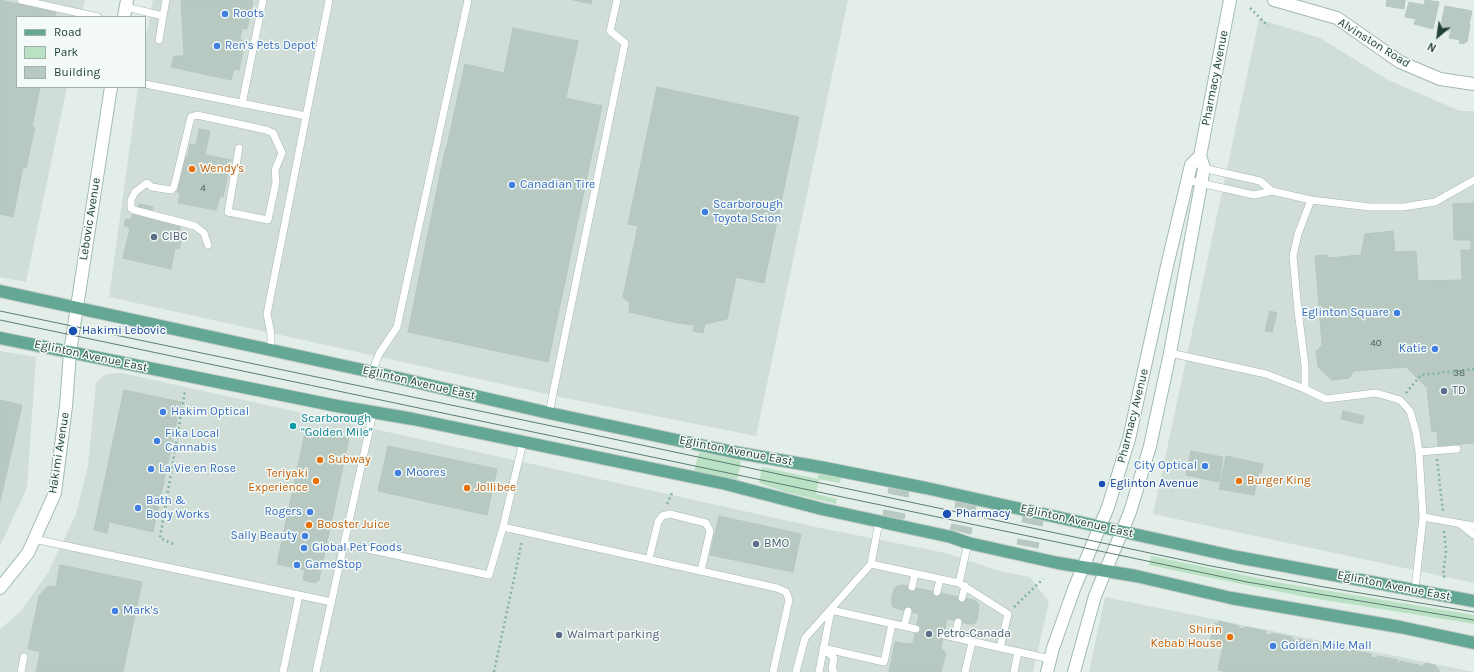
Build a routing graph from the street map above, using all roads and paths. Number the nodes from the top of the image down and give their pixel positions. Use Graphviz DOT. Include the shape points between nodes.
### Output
graph roads {
  1 [pos="21,0"];
  2 [pos="166,0"];
  3 [pos="263,0"];
  4 [pos="329,0"];
  5 [pos="468,0"];
  6 [pos="616,0"];
  7 [pos="1230,0"];
  8 [pos="1274,0"];
  9 [pos="126,8"];
  10 [pos="1250,8"];
  11 [pos="93,16"];
  12 [pos="163,16"];
  13 [pos="1268,26"];
  14 [pos="160,40"];
  15 [pos="146,84"];
  16 [pos="1474,84"];
  17 [pos="111,88"];
  18 [pos="242,104"];
  19 [pos="306,116"];
  20 [pos="239,148"];
  21 [pos="1200,156"];
  22 [pos="1191,166"];
  23 [pos="1204,168"];
  24 [pos="1187,180"];
  25 [pos="1474,180"];
  26 [pos="1201,184"];
  27 [pos="1272,191"];
  28 [pos="1311,200"];
  29 [pos="208,245"];
  30 [pos="0,291"];
  31 [pos="77,308"];
  32 [pos="0,338"];
  33 [pos="271,350"];
  34 [pos="70,352"];
  35 [pos="1170,353"];
  36 [pos="1474,369"];
  37 [pos="372,372"];
  38 [pos="1305,389"];
  39 [pos="185,391"];
  40 [pos="1400,400"];
  41 [pos="373,413"];
  42 [pos="549,413"];
  43 [pos="523,442"];
  44 [pos="1457,449"];
  45 [pos="1419,452"];
  46 [pos="1423,517"];
  47 [pos="879,522"];
  48 [pos="1459,524"];
  49 [pos="1100,526"];
  50 [pos="1474,526"];
  51 [pos="503,527"];
  52 [pos="524,531"];
  53 [pos="1122,531"];
  54 [pos="1474,535"];
  55 [pos="34,539"];
  56 [pos="968,543"];
  57 [pos="173,544"];
  58 [pos="344,544"];
  59 [pos="649,559"];
  60 [pos="871,564"];
  61 [pos="1083,567"];
  62 [pos="702,571"];
  63 [pos="1105,571"];
  64 [pos="915,573"];
  65 [pos="940,579"];
  66 [pos="1043,580"];
  67 [pos="962,585"];
  68 [pos="912,587"];
  69 [pos="0,588"];
  70 [pos="1415,589"];
  71 [pos="937,592"];
  72 [pos="299,596"];
  73 [pos="962,598"];
  74 [pos="1474,601"];
  75 [pos="332,602"];
  76 [pos="1012,609"];
  77 [pos="831,610"];
  78 [pos="908,611"];
  79 [pos="958,622"];
  80 [pos="892,624"];
  81 [pos="904,626"];
  82 [pos="916,629"];
  83 [pos="944,635"];
  84 [pos="955,638"];
  85 [pos="972,642"];
  86 [pos="1474,643"];
  87 [pos="823,648"];
  88 [pos="1000,648"];
  89 [pos="1018,652"];
  90 [pos="24,657"];
  91 [pos="1050,659"];
  92 [pos="820,671"];
  93 [pos="21,672"];
  94 [pos="283,672"];
  95 [pos="316,672"];
  96 [pos="494,672"];
  97 [pos="773,672"];
  98 [pos="796,672"];
  99 [pos="834,672"];
  100 [pos="965,672"];
  101 [pos="1014,672"];
  102 [pos="1047,672"];
  103 [pos="1074,672"];
  1 -- 11 [label="lane"];
  2 -- 12 [label="lane"];
  3 -- 18 [label="lane"];
  4 -- 19 [label="lane"];
  5 -- 37 [label="lane" via="398,327 379,354"];
  6 -- 42 [label="lane" via="610,31 625,43"];
  7 -- 21 [label="street, Pharmacy Avenue"];
  8 -- 16 [label="street, Alvinston Road" via="1336,18 1400,62 1440,79"];
  9 -- 12 [label="lane"];
  10 -- 13 [label="path"];
  12 -- 14 [label="lane"];
  15 -- 18 [label="lane"];
  17 -- 31 [label="street, Lebovic Avenue"];
  18 -- 19 [label="lane"];
  19 -- 33 [label="lane" via="267,314"];
  20 -- 29 [label="lane" via="228,212 268,220 276,182 275,170 282,153 273,133 197,116 191,117 174,187 171,190 152,187 147,183 135,192 131,200 131,208 134,210 196,226 204,233"];
  21 -- 22 [label="street, Pharmacy Avenue"];
  21 -- 23 [label="street, Pharmacy Avenue"];
  22 -- 23 [label="lane"];
  22 -- 24 [label="street, Pharmacy Avenue"];
  23 -- 26 [label="street, Pharmacy Avenue"];
  23 -- 27 [label="lane" via="1260,181"];
  24 -- 26 [label="lane"];
  24 -- 49 [label="street, Pharmacy Avenue" via="1130,439"];
  25 -- 28 [label="lane" via="1435,202 1403,207 1370,207"];
  26 -- 27 [label="lane" via="1254,195"];
  26 -- 35 [label="street, Pharmacy Avenue"];
  27 -- 28 [label="lane"];
  28 -- 38 [label="lane" via="1298,234 1294,256"];
  30 -- 31 [label="main road, Eglinton Avenue East"];
  31 -- 33 [label="main road, Eglinton Avenue East"];
  31 -- 34 [label="street, Lebovic Avenue"];
  32 -- 34 [label="main road, Eglinton Avenue East"];
  33 -- 37 [label="main road, Eglinton Avenue East"];
  34 -- 41 [label="main road, Eglinton Avenue East"];
  34 -- 55 [label="street, Hakimi Avenue" via="55,493"];
  35 -- 38 [label="lane" via="1266,374"];
  35 -- 53 [label="street, Pharmacy Avenue" via="1150,446"];
  36 -- 40 [label="path" via="1421,375"];
  37 -- 42 [label="main road, Eglinton Avenue East"];
  38 -- 40 [label="lane" via="1326,399 1376,393"];
  39 -- 57 [label="path" via="160,538"];
  40 -- 45 [label="lane" via="1410,410"];
  41 -- 43 [label="main road, Eglinton Avenue East"];
  41 -- 58 [label="lane"];
  42 -- 49 [label="main road, Eglinton Avenue East"];
  43 -- 47 [label="main road, Eglinton Avenue East" via="745,488"];
  43 -- 51 [label="lane"];
  44 -- 45 [label="lane"];
  45 -- 46 [label="lane"];
  46 -- 48 [label="lane"];
  46 -- 70 [label="lane"];
  47 -- 56 [label="main road, Eglinton Avenue East"];
  47 -- 60 [label="lane"];
  48 -- 50 [label="lane"];
  48 -- 54 [label="lane"];
  49 -- 53 [label="main road, Eglinton Avenue East"];
  49 -- 61 [label="street, Pharmacy Avenue"];
  51 -- 52 [label="lane"];
  51 -- 58 [label="lane" via="489,575"];
  52 -- 59 [label="lane"];
  52 -- 96 [label="path"];
  53 -- 63 [label="street, Pharmacy Avenue"];
  53 -- 70 [label="main road, Eglinton Avenue East" via="1264,562"];
  55 -- 69 [label="street, Hakimi Avenue" via="28,553"];
  55 -- 72 [label="lane"];
  56 -- 61 [label="main road, Eglinton Avenue East"];
  56 -- 67 [label="lane"];
  58 -- 75 [label="lane"];
  59 -- 62 [label="lane"];
  59 -- 62 [label="lane" via="658,522 662,516 670,514 706,523 710,531"];
  60 -- 64 [label="lane"];
  60 -- 77 [label="lane"];
  61 -- 63 [label="main road, Eglinton Avenue East"];
  61 -- 91 [label="street, Pharmacy Avenue"];
  62 -- 97 [label="lane" via="786,592 789,600"];
  63 -- 86 [label="main road, Eglinton Avenue East" via="1232,598 1400,627"];
  63 -- 103 [label="street, Pharmacy Avenue" via="1095,596"];
  64 -- 65 [label="lane"];
  64 -- 68 [label="lane"];
  65 -- 67 [label="lane"];
  65 -- 71 [label="lane"];
  66 -- 76 [label="path"];
  67 -- 73 [label="lane"];
  67 -- 88 [label="lane" via="1008,614"];
  70 -- 74 [label="main road, Eglinton Avenue East"];
  72 -- 75 [label="lane"];
  72 -- 94 [label="lane"];
  75 -- 95 [label="lane"];
  77 -- 80 [label="lane"];
  77 -- 87 [label="lane"];
  77 -- 98 [label="lane" via="804,638"];
  78 -- 81 [label="lane"];
  79 -- 84 [label="lane"];
  80 -- 81 [label="lane"];
  80 -- 87 [label="lane" via="884,662"];
  81 -- 82 [label="lane"];
  83 -- 84 [label="lane"];
  84 -- 85 [label="lane"];
  85 -- 88 [label="lane"];
  85 -- 100 [label="lane"];
  87 -- 92 [label="lane"];
  87 -- 99 [label="lane" via="834,658"];
  88 -- 89 [label="lane"];
  89 -- 91 [label="lane"];
  89 -- 101 [label="lane"];
  90 -- 93 [label="lane"];
  91 -- 102 [label="street, Pharmacy Avenue"];
}
